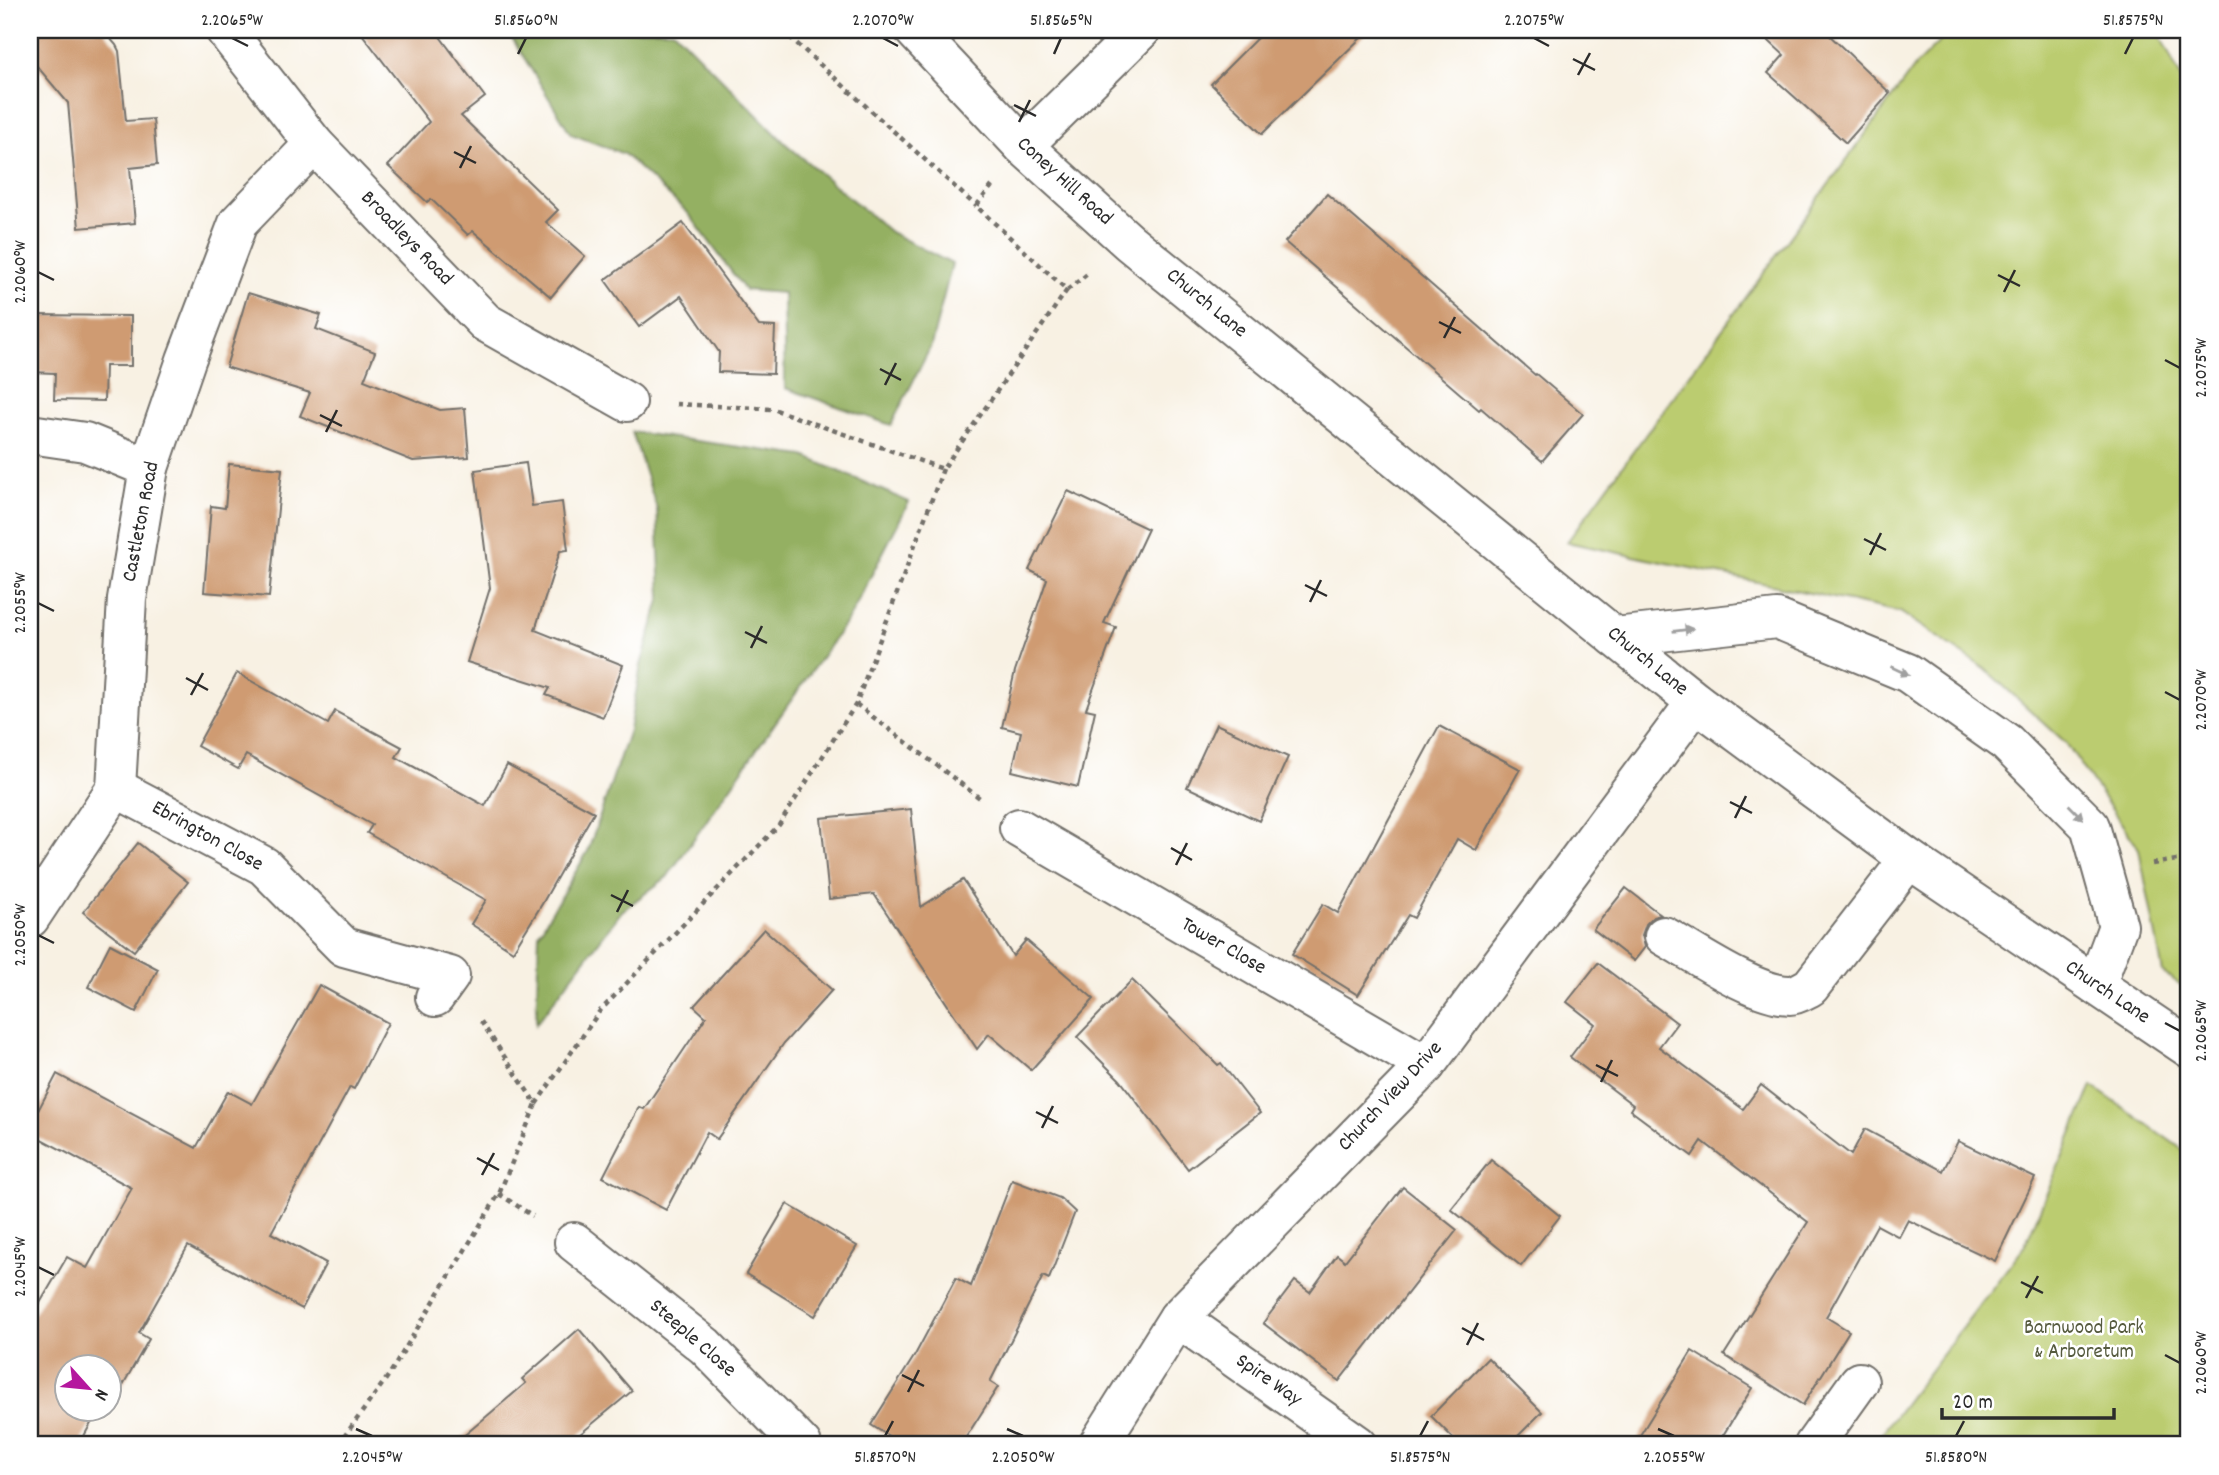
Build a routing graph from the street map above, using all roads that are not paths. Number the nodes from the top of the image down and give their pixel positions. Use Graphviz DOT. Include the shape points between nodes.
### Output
graph roads {
  1 [pos="225,30"];
  2 [pos="914,30"];
  3 [pos="1141,30"];
  4 [pos="314,144"];
  5 [pos="1023,146"];
  6 [pos="1129,242"];
  7 [pos="627,402"];
  8 [pos="30,434"];
  9 [pos="149,468"];
  10 [pos="1615,637"];
  11 [pos="1696,702"];
  12 [pos="116,788"];
  13 [pos="1019,828"];
  14 [pos="1909,859"];
  15 [pos="30,918"];
  16 [pos="1664,936"];
  17 [pos="2096,985"];
  18 [pos="442,986"];
  19 [pos="2189,1048"];
  20 [pos="1426,1065"];
  21 [pos="574,1242"];
  22 [pos="1178,1318"];
  23 [pos="1859,1382"];
  24 [pos="802,1445"];
  25 [pos="1098,1445"];
  26 [pos="1358,1445"];
  27 [pos="1814,1445"];
  1 -- 4 [label="street, Broadleys Road"];
  2 -- 5 [label="street, Coney Hill Road"];
  3 -- 5 [label="street"];
  4 -- 7 [label="street, Broadleys Road" via="485,322"];
  4 -- 9 [label="street, Castleton Road" via="238,223"];
  5 -- 6 [label="street, Coney Hill Road"];
  6 -- 10 [label="street, Church Lane"];
  8 -- 9 [label="street" via="85,442"];
  9 -- 12 [label="street, Castleton Road" via="127,599"];
  10 -- 11 [label="street, Church Lane"];
  10 -- 17 [label="street, one-way" via="1777,619 1908,673 2007,743 2090,826 2118,926"];
  11 -- 14 [label="street, Church Lane"];
  11 -- 20 [label="street, Church View Drive"];
  12 -- 15 [label="street"];
  12 -- 18 [label="street, Ebrington Close" via="264,866 344,947"];
  13 -- 20 [label="street, Tower Close"];
  14 -- 16 [label="street" via="1810,987 1794,996 1740,979"];
  14 -- 17 [label="street, Church Lane"];
  17 -- 19 [label="street, Church Lane"];
  20 -- 22 [label="street, Church View Drive"];
  21 -- 24 [label="street, Steeple Close" via="705,1346"];
  22 -- 25 [label="street, Church View Drive"];
  22 -- 26 [label="street, Spire Way"];
  23 -- 27 [label="street"];
}
